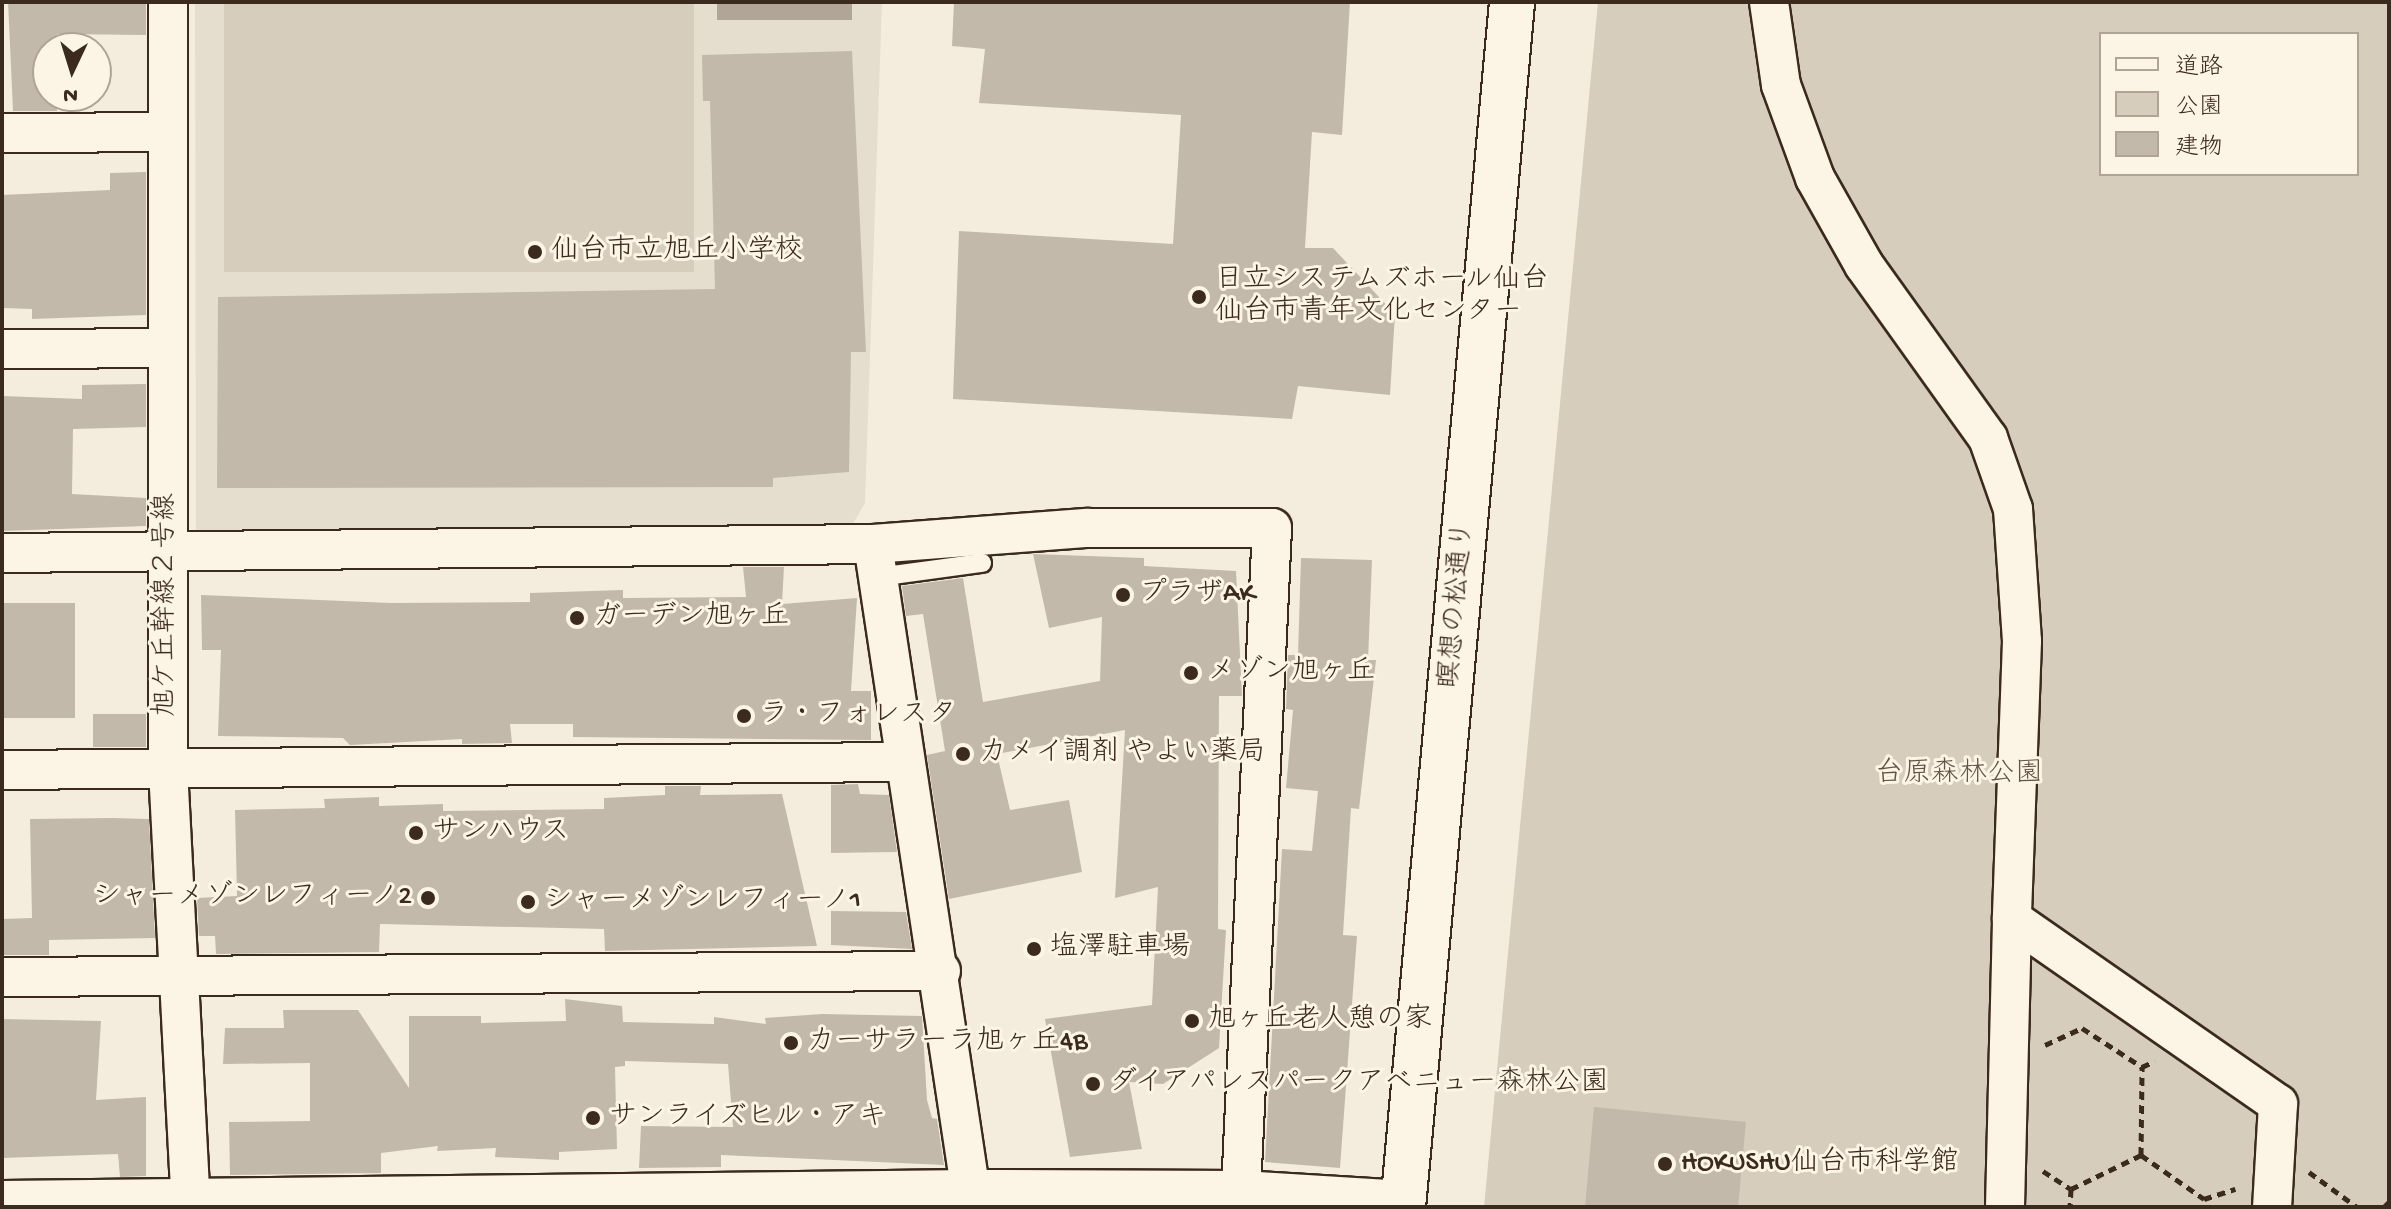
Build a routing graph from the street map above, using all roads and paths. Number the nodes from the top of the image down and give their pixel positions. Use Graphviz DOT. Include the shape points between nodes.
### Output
graph roads {
  1 [pos="168,2"];
  2 [pos="1512,2"];
  3 [pos="1769,2"];
  4 [pos="167,132"];
  5 [pos="2,133"];
  6 [pos="167,348"];
  7 [pos="2,349"];
  8 [pos="166,549"];
  9 [pos="2,553"];
  10 [pos="876,560"];
  11 [pos="982,563"];
  12 [pos="903,762"];
  13 [pos="168,769"];
  14 [pos="2,770"];
  15 [pos="2012,919"];
  16 [pos="941,971"];
  17 [pos="179,975"];
  18 [pos="2,977"];
  19 [pos="2193,1045"];
  20 [pos="2008,1061"];
  21 [pos="2142,1067"];
  22 [pos="2141,1155"];
  23 [pos="2274,1177"];
  24 [pos="2071,1189"];
  25 [pos="1241,1190"];
  26 [pos="972,1198"];
  27 [pos="2204,1199"];
  28 [pos="2,1200"];
  29 [pos="2389,1202"];
  30 [pos="191,1203"];
  31 [pos="1404,1204"];
  32 [pos="1917,1207"];
  33 [pos="1927,1207"];
  34 [pos="2005,1207"];
  35 [pos="2204,1207"];
  36 [pos="2357,1207"];
  37 [pos="2384,1207"];
  1 -- 4 [label="street, 旭ケ丘幹線２号線"];
  2 -- 31 [label="street, 瞑想の松通り"];
  3 -- 15 [label="street" via="1781,85 1815,178 1864,265 1988,438 2013,509 2022,641"];
  4 -- 5 [label="street"];
  4 -- 6 [label="street, 旭ケ丘幹線２号線"];
  6 -- 7 [label="street"];
  6 -- 8 [label="street, 旭ケ丘幹線２号線"];
  8 -- 9 [label="street"];
  8 -- 10 [label="street"];
  8 -- 13 [label="street, 旭ケ丘幹線２号線"];
  10 -- 11 [label="lane"];
  10 -- 12 [label="street"];
  10 -- 25 [label="street" via="1088,528 1272,528"];
  12 -- 13 [label="street"];
  12 -- 16 [label="street"];
  13 -- 14 [label="street"];
  13 -- 17 [label="street, 旭ケ丘幹線２号線"];
  15 -- 19 [label="street"];
  15 -- 20 [label="street"];
  16 -- 17 [label="street"];
  16 -- 26 [label="street"];
  17 -- 18 [label="street"];
  17 -- 30 [label="street, 旭ケ丘幹線２号線"];
  19 -- 21 [label="path"];
  19 -- 23 [label="street" via="2278,1104"];
  20 -- 21 [label="path" via="2082,1028"];
  20 -- 34 [label="street"];
  21 -- 22 [label="path"];
  22 -- 24 [label="path"];
  22 -- 27 [label="path"];
  23 -- 27 [label="path"];
  23 -- 36 [label="path"];
  25 -- 26 [label="street"];
  25 -- 31 [label="street"];
  26 -- 30 [label="street"];
  27 -- 35 [label="path"];
  28 -- 30 [label="street"];
  29 -- 37 [label="path"];
  32 -- 33 [label="path"];
}
